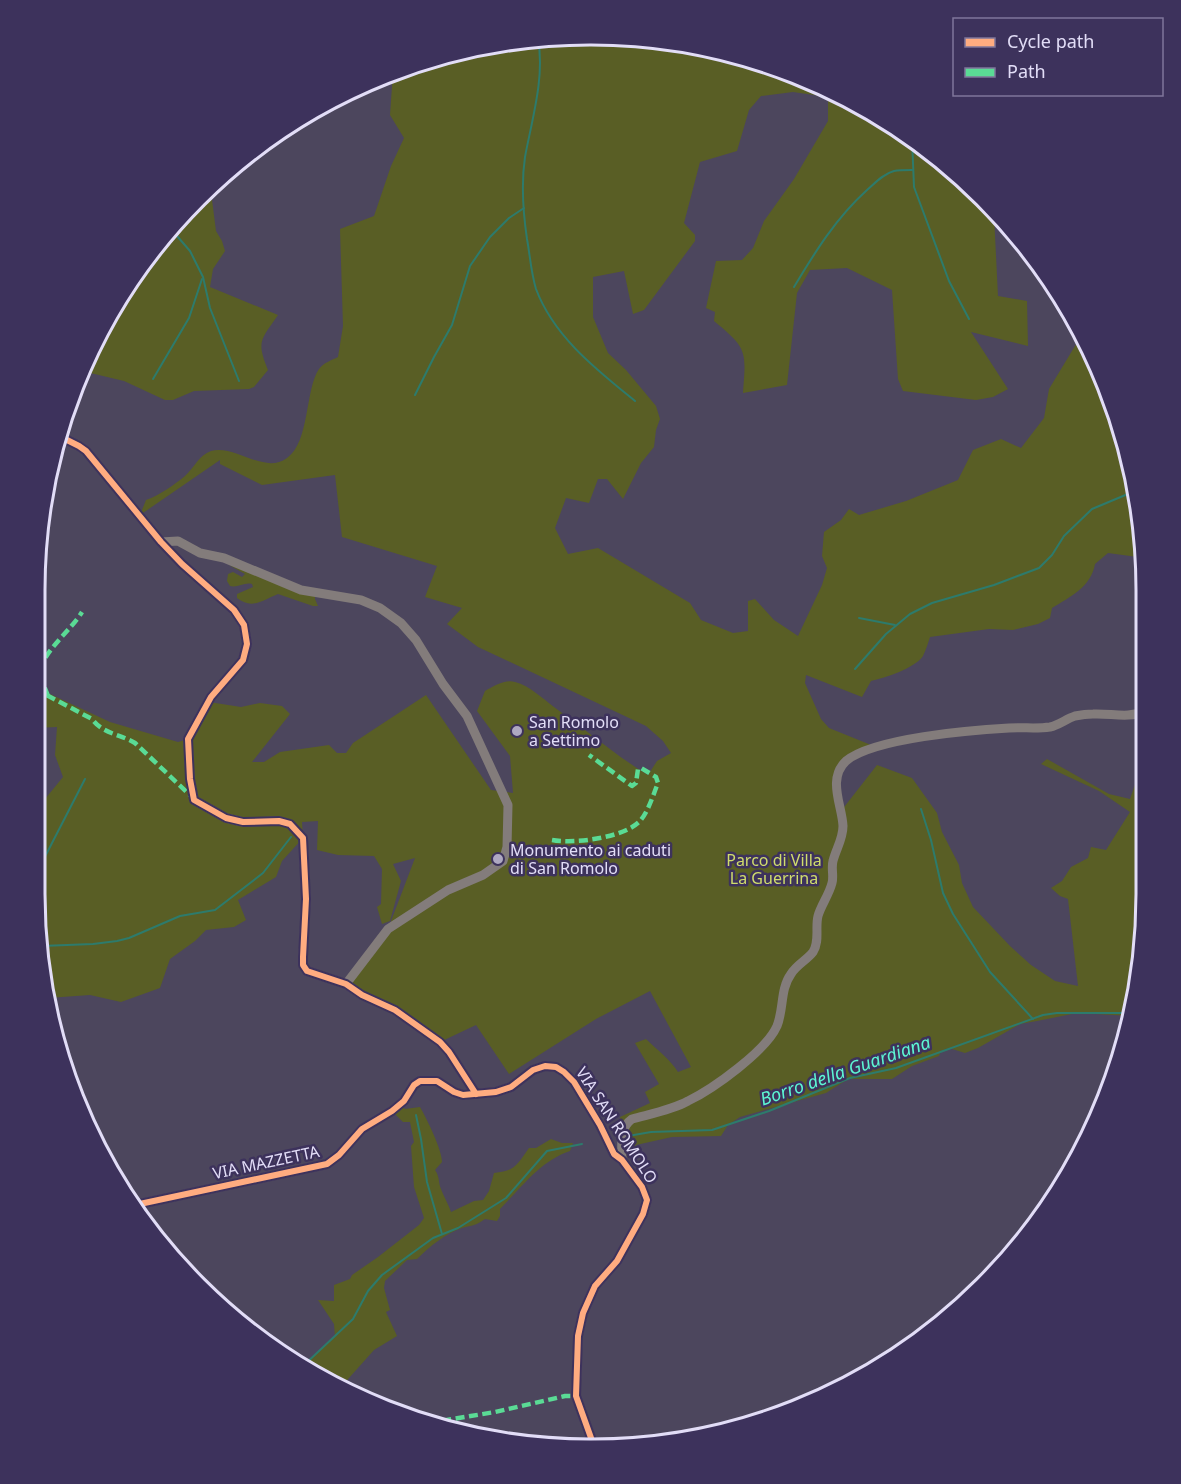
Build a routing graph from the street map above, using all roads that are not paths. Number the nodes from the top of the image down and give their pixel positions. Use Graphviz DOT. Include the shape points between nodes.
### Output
graph roads {
  1 [pos="67,440"];
  2 [pos="161,542"];
  3 [pos="1136,715"];
  4 [pos="346,984"];
  5 [pos="476,1094"];
  6 [pos="622,1160"];
  7 [pos="142,1204"];
  8 [pos="591,1439"];
  1 -- 2 [label="street" via="86,451"];
  2 -- 4 [label="street" via="234,610 247,634 243,660 211,697 188,739 194,800 226,818 290,824 303,838 303,965 307,971"];
  2 -- 4 [label="street" via="178,541 301,591 361,600 401,623 467,716 508,805 503,861 483,875 448,890 388,929"];
  3 -- 6 [label="street" via="1074,716 1052,727 928,736 886,744 846,762 836,785 843,825 832,862 832,882 820,906 817,941 784,985 777,1026 768,1042 688,1102 627,1123 621,1142"];
  4 -- 5 [label="street" via="395,1010 440,1042"];
  5 -- 6 [label="street, VIA SAN ROMOLO" via="511,1087 533,1070 556,1067 574,1082 614,1154"];
  5 -- 7 [label="street, VIA MAZZETTA" via="454,1092 437,1080 420,1081 404,1101 362,1129 327,1164"];
  6 -- 8 [label="street, VIA SAN ROMOLO" via="642,1187 646,1200 633,1233 617,1261 595,1286 583,1313 576,1396"];
}
